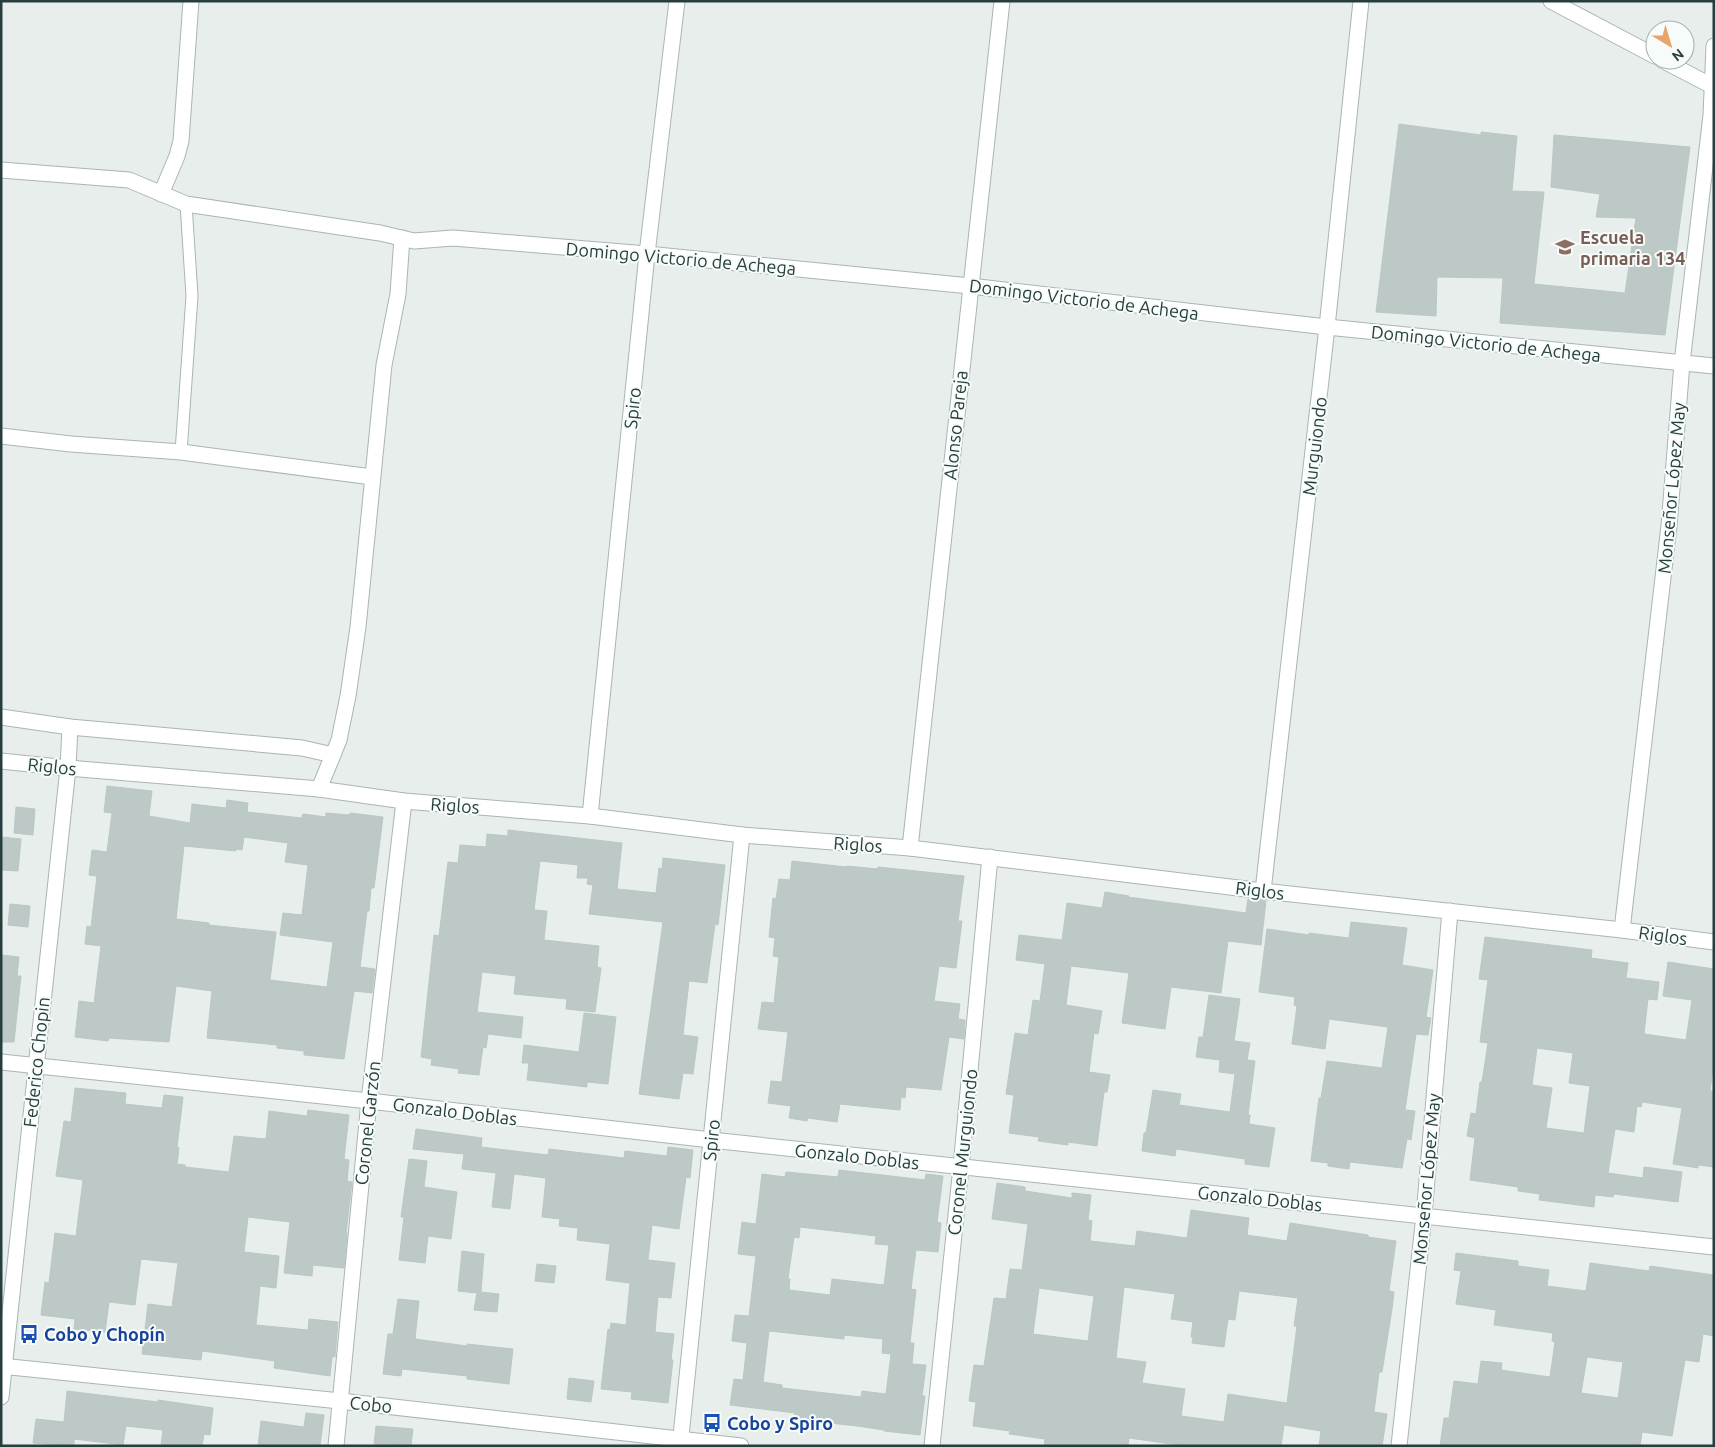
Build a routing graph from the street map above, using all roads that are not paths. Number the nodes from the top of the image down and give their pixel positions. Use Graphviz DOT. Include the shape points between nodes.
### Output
graph roads {
  1 [pos="191,1"];
  2 [pos="677,1"];
  3 [pos="1002,1"];
  4 [pos="1362,1"];
  5 [pos="1552,1"];
  6 [pos="1714,46"];
  7 [pos="1645,51"];
  8 [pos="1681,70"];
  9 [pos="1713,87"];
  10 [pos="1,170"];
  11 [pos="161,194"];
  12 [pos="186,204"];
  13 [pos="402,238"];
  14 [pos="647,254"];
  15 [pos="970,286"];
  16 [pos="1327,327"];
  17 [pos="1682,363"];
  18 [pos="1714,366"];
  19 [pos="1,436"];
  20 [pos="181,452"];
  21 [pos="372,477"];
  22 [pos="1,717"];
  23 [pos="70,727"];
  24 [pos="333,755"];
  25 [pos="1,761"];
  26 [pos="68,768"];
  27 [pos="318,788"];
  28 [pos="404,802"];
  29 [pos="590,816"];
  30 [pos="742,835"];
  31 [pos="910,848"];
  32 [pos="990,858"];
  33 [pos="1263,891"];
  34 [pos="1450,912"];
  35 [pos="1622,930"];
  36 [pos="1714,942"];
  37 [pos="1,1062"];
  38 [pos="36,1065"];
  39 [pos="369,1101"];
  40 [pos="711,1140"];
  41 [pos="961,1167"];
  42 [pos="1424,1215"];
  43 [pos="1714,1247"];
  44 [pos="3,1367"];
  45 [pos="1,1397"];
  46 [pos="340,1401"];
  47 [pos="681,1443"];
  48 [pos="336,1446"];
  49 [pos="741,1446"];
  50 [pos="932,1446"];
  51 [pos="1399,1446"];
  1 -- 11 [label="street" via="181,141"];
  2 -- 14 [label="street, Spiro"];
  3 -- 15 [label="street, Alonso Pareja"];
  4 -- 16 [label="street, Murguiondo"];
  5 -- 7 [label="street"];
  6 -- 9 [label="street, Monseñor López May"];
  8 -- 9 [label="street"];
  9 -- 17 [label="street, Monseñor López May"];
  10 -- 11 [label="street, Domingo Victorio de Achega" via="129,180"];
  11 -- 12 [label="street, Domingo Victorio de Achega"];
  12 -- 13 [label="street, Domingo Victorio de Achega"];
  12 -- 20 [label="lane" via="192,296"];
  13 -- 14 [label="street, Domingo Victorio de Achega" via="414,241 453,238"];
  13 -- 21 [label="street" via="398,294 384,365"];
  14 -- 15 [label="street, Domingo Victorio de Achega"];
  14 -- 29 [label="street, Spiro"];
  15 -- 16 [label="street, Domingo Victorio de Achega"];
  15 -- 31 [label="street, Alonso Pareja"];
  16 -- 17 [label="street, Domingo Victorio de Achega"];
  16 -- 33 [label="street, Murguiondo"];
  17 -- 18 [label="street, Domingo Victorio de Achega"];
  17 -- 35 [label="street, Monseñor López May" via="1669,526"];
  19 -- 20 [label="street"];
  20 -- 21 [label="street"];
  21 -- 24 [label="street" via="358,627 339,740"];
  22 -- 23 [label="street"];
  23 -- 24 [label="street" via="302,748"];
  23 -- 26 [label="street, Federico Chopin"];
  24 -- 27 [label="street"];
  25 -- 26 [label="street, Riglos"];
  26 -- 27 [label="street, Riglos"];
  26 -- 38 [label="street, Federico Chopin"];
  27 -- 28 [label="street, Riglos"];
  28 -- 29 [label="street, Riglos"];
  28 -- 39 [label="street, Coronel Garzón"];
  29 -- 30 [label="street, Riglos"];
  30 -- 31 [label="street, Riglos"];
  30 -- 40 [label="street, Spiro"];
  31 -- 32 [label="street, Riglos"];
  32 -- 33 [label="street, Riglos"];
  32 -- 41 [label="street, Coronel Murguiondo"];
  33 -- 34 [label="street, Riglos"];
  34 -- 35 [label="street, Riglos"];
  34 -- 42 [label="street, Monseñor López May"];
  35 -- 36 [label="street, Riglos"];
  37 -- 38 [label="street, Gonzalo Doblas"];
  38 -- 39 [label="street, Gonzalo Doblas"];
  38 -- 44 [label="street, Federico Chopin"];
  39 -- 40 [label="street, Gonzalo Doblas"];
  39 -- 46 [label="street, Coronel Garzón"];
  40 -- 41 [label="street, Gonzalo Doblas"];
  40 -- 47 [label="street, Spiro"];
  41 -- 42 [label="street, Gonzalo Doblas"];
  41 -- 50 [label="street, Coronel Murguiondo"];
  42 -- 43 [label="street, Gonzalo Doblas"];
  42 -- 51 [label="street, Monseñor López May"];
  44 -- 45 [label="street, Federico Chopin"];
  44 -- 46 [label="street, Cobo"];
  46 -- 47 [label="street, Cobo"];
  46 -- 48 [label="street, Coronel Garzón"];
  47 -- 49 [label="street, Cobo"];
}
